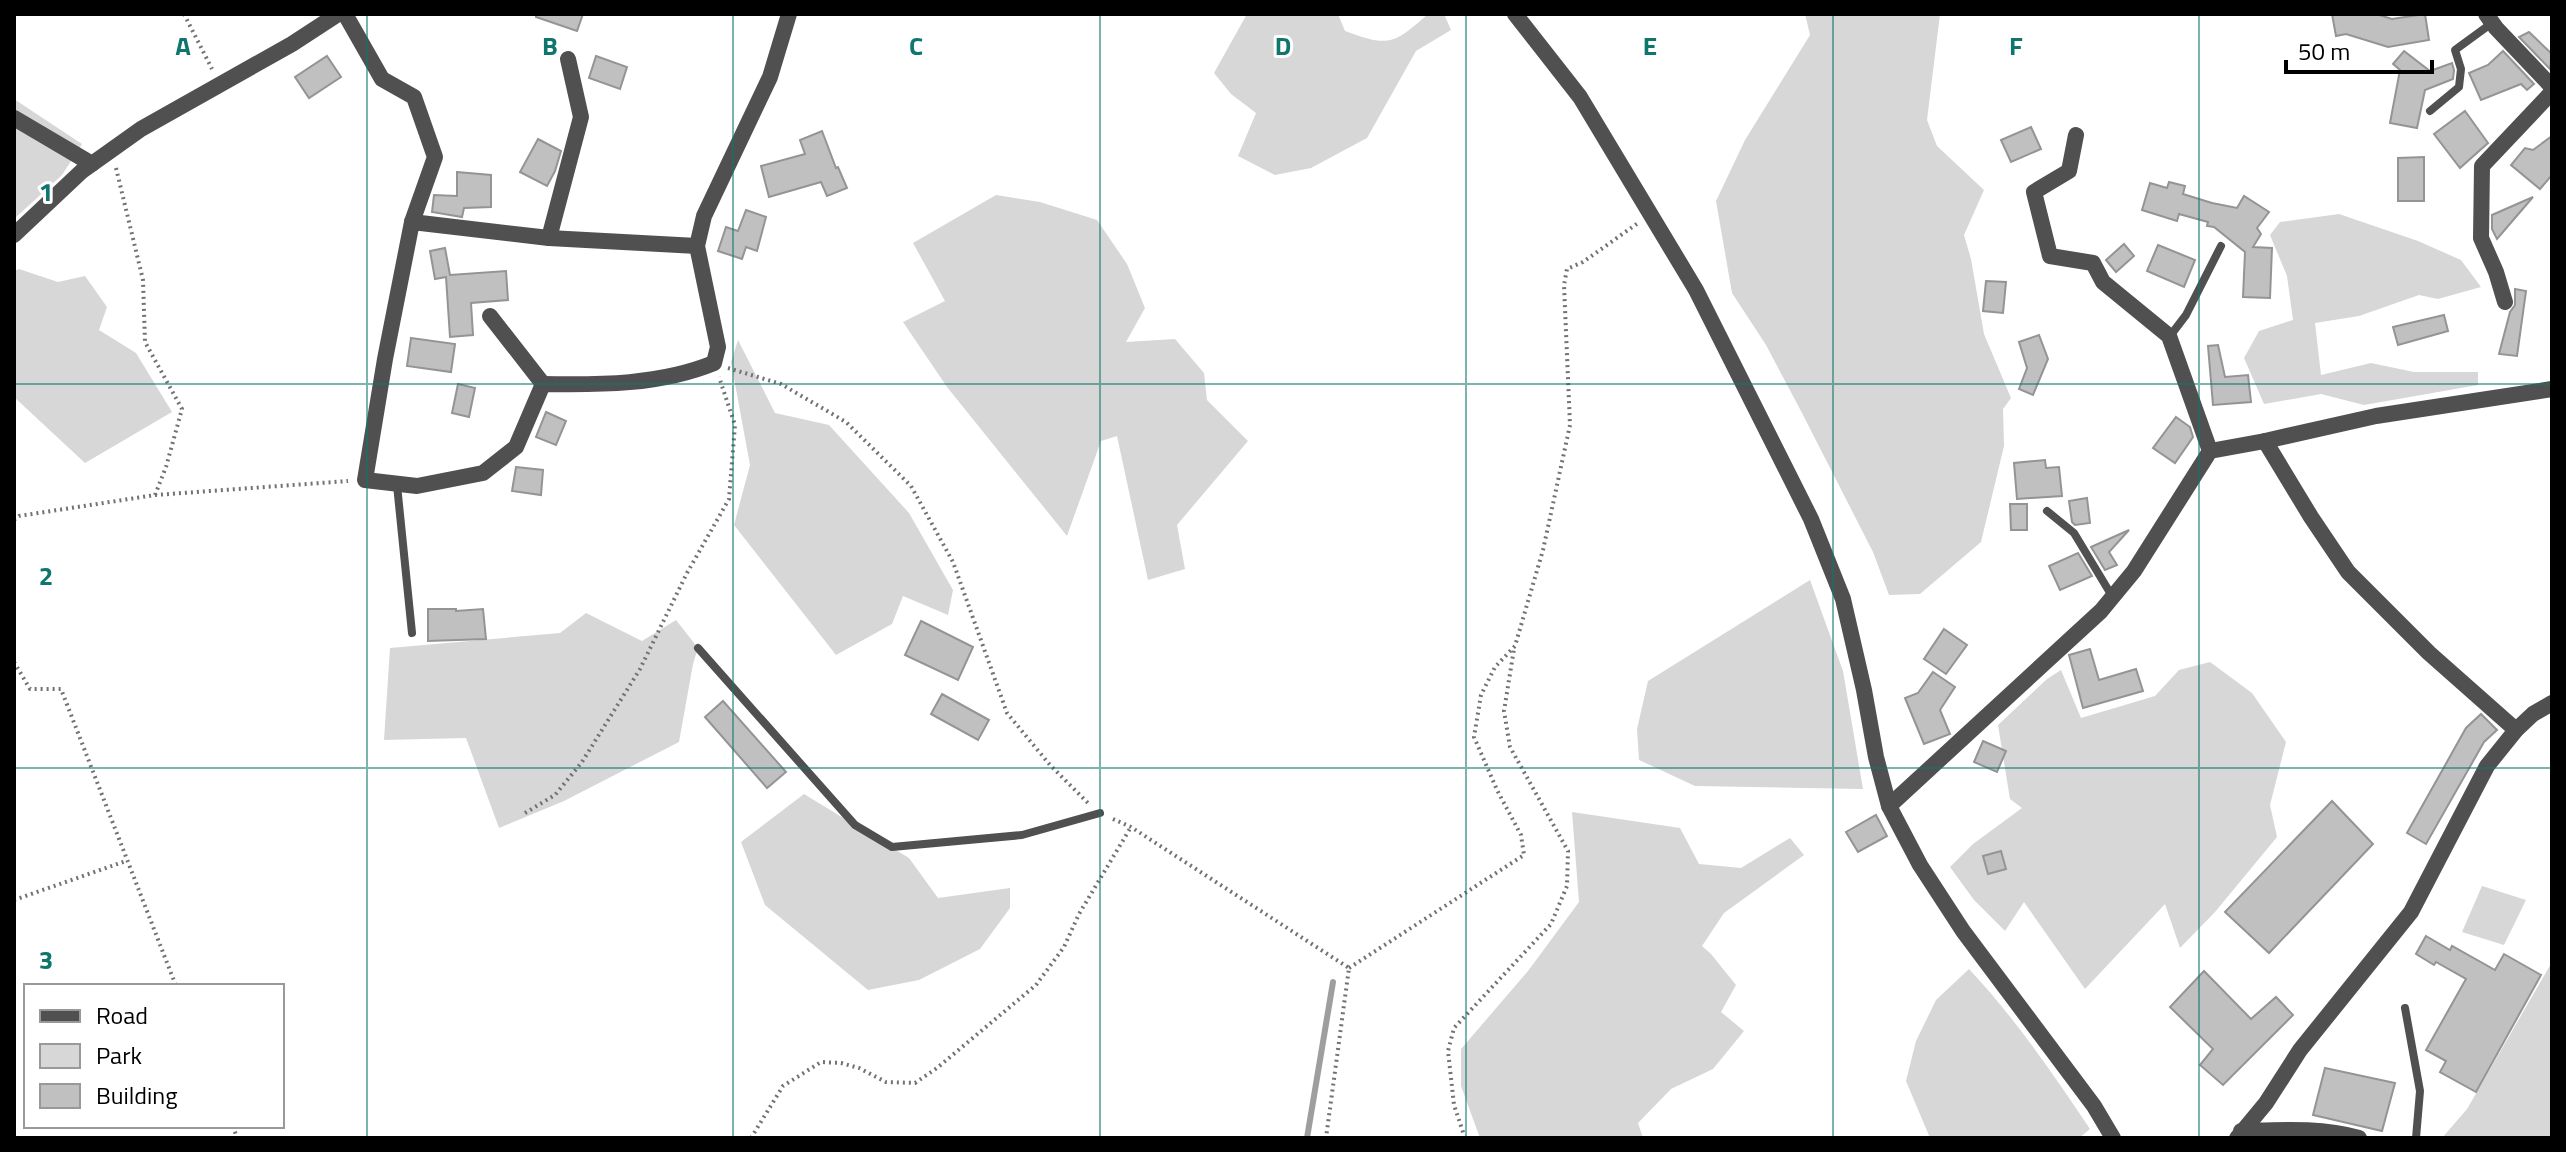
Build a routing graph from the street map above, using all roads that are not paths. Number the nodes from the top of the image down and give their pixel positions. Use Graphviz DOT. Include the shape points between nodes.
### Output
graph roads {
  1 [pos="338,14"];
  2 [pos="345,14"];
  3 [pos="789,14"];
  4 [pos="1515,14"];
  5 [pos="2489,19"];
  6 [pos="568,59"];
  7 [pos="2552,90"];
  8 [pos="2430,111"];
  9 [pos="14,118"];
  10 [pos="2076,135"];
  11 [pos="92,164"];
  12 [pos="412,222"];
  13 [pos="14,235"];
  14 [pos="549,238"];
  15 [pos="697,246"];
  16 [pos="2221,246"];
  17 [pos="2505,302"];
  18 [pos="490,316"];
  19 [pos="2169,336"];
  20 [pos="543,384"];
  21 [pos="2552,389"];
  22 [pos="2265,441"];
  23 [pos="2210,451"];
  24 [pos="396,484"];
  25 [pos="2047,511"];
  26 [pos="2113,597"];
  27 [pos="412,633"];
  28 [pos="698,648"];
  29 [pos="2552,703"];
  30 [pos="2516,730"];
  31 [pos="1889,806"];
  32 [pos="1100,813"];
  33 [pos="2405,1008"];
  34 [pos="2239,1135"];
  35 [pos="2113,1138"];
  36 [pos="2359,1138"];
  37 [pos="2416,1138"];
  1 -- 11 [label="street" via="141,129"];
  2 -- 12 [label="street" via="382,79 414,97 435,157"];
  3 -- 15 [label="street" via="770,77 704,216"];
  4 -- 31 [label="street" via="1580,97 1696,290 1811,519 1843,599"];
  5 -- 7 [label="street"];
  5 -- 8 [label="lane" via="2455,50 2459,87"];
  6 -- 14 [label="street" via="581,117"];
  7 -- 17 [label="street" via="2482,166 2481,238"];
  9 -- 11 [label="street"];
  10 -- 19 [label="street" via="2069,171 2034,192 2050,256 2093,263 2103,282"];
  11 -- 13 [label="street"];
  12 -- 14 [label="street"];
  12 -- 24 [label="street" via="365,480"];
  14 -- 15 [label="street"];
  15 -- 20 [label="street" via="718,347 714,363 688,374 602,385"];
  16 -- 19 [label="lane" via="2186,315"];
  18 -- 20 [label="street"];
  19 -- 23 [label="street"];
  20 -- 24 [label="street" via="516,447 483,473 417,486"];
  21 -- 22 [label="street" via="2376,416"];
  22 -- 23 [label="street"];
  22 -- 30 [label="street" via="2348,572"];
  23 -- 26 [label="street"];
  24 -- 27 [label="lane"];
  25 -- 26 [label="lane" via="2074,533"];
  26 -- 31 [label="street"];
  28 -- 32 [label="lane" via="855,825 892,847 1022,835"];
  29 -- 30 [label="street"];
  30 -- 34 [label="street" via="2487,766 2411,912"];
  31 -- 35 [label="street" via="1963,931"];
  33 -- 37 [label="lane" via="2420,1091"];
  34 -- 36 [label="street" via="2328,1132"];
}
